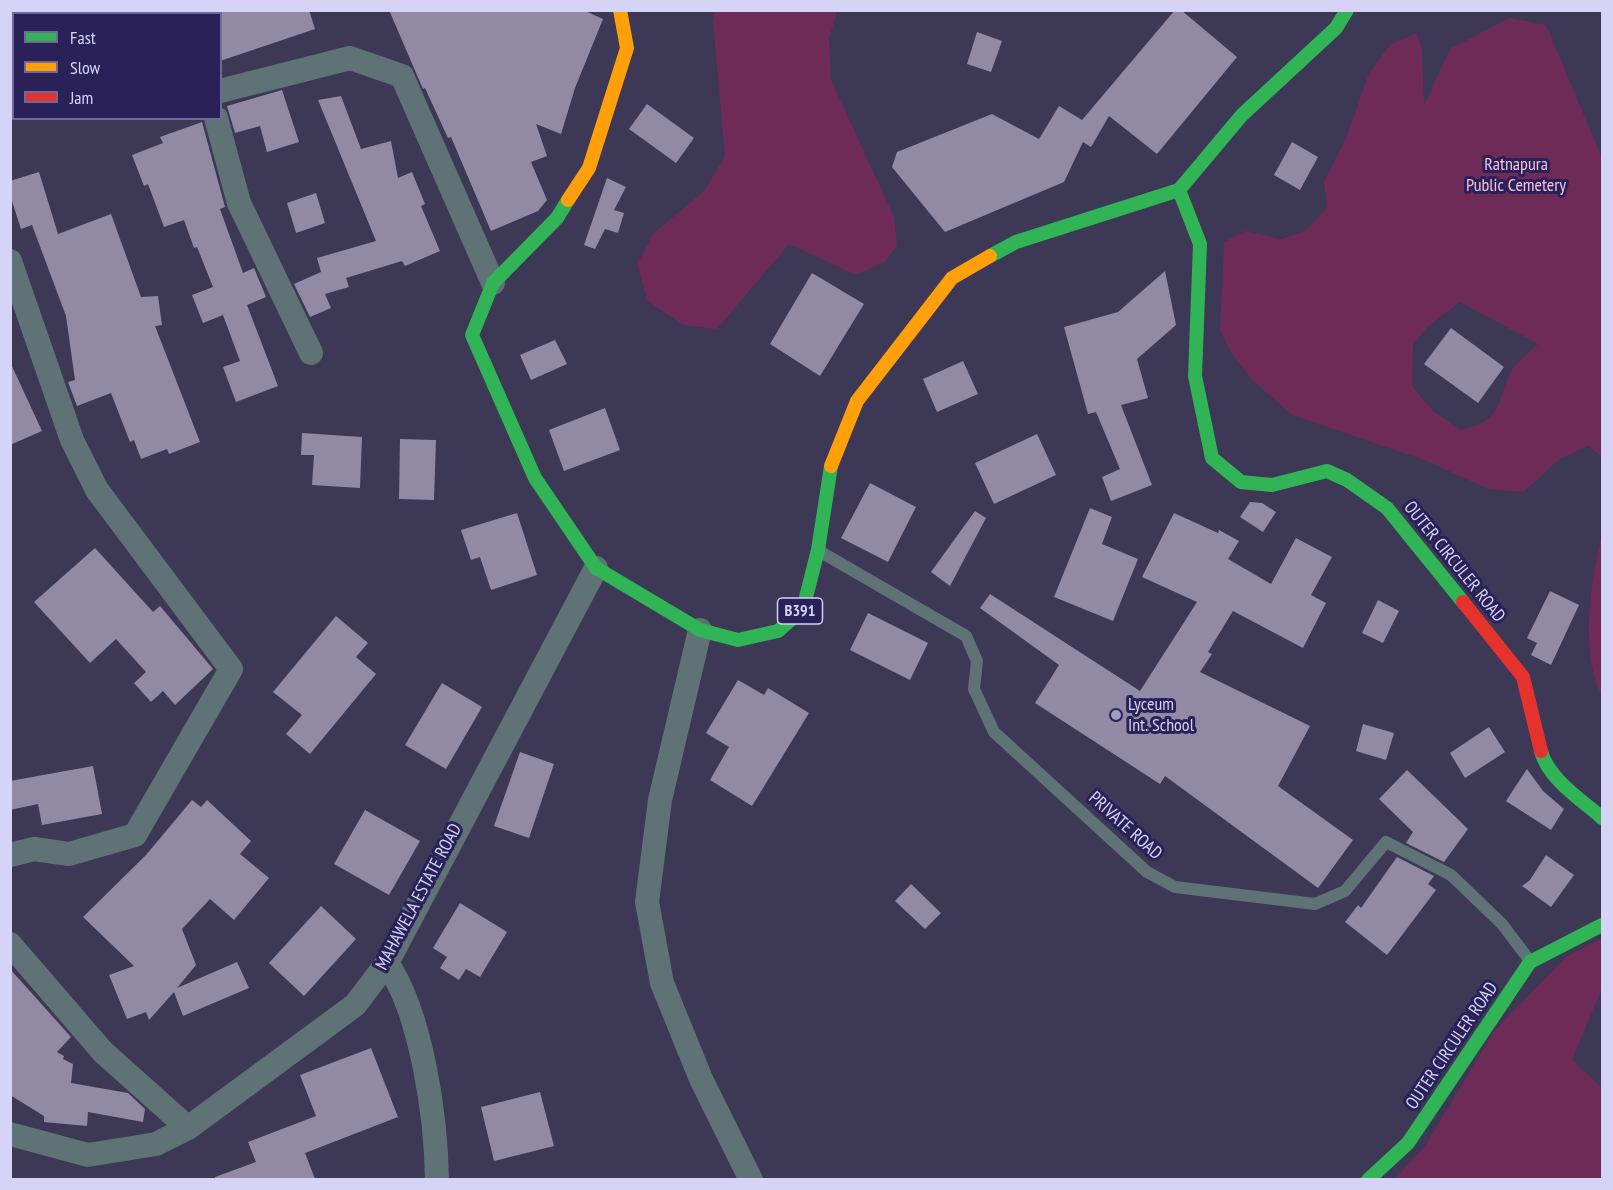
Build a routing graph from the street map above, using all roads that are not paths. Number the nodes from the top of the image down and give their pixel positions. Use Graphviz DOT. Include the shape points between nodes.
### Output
graph roads {
  1 [pos="620,10"];
  2 [pos="1347,10"];
  3 [pos="222,90"];
  4 [pos="217,120"];
  5 [pos="1179,190"];
  6 [pos="10,261"];
  7 [pos="493,283"];
  8 [pos="311,353"];
  9 [pos="818,550"];
  10 [pos="596,567"];
  11 [pos="700,630"];
  12 [pos="1602,818"];
  13 [pos="10,855"];
  14 [pos="1602,925"];
  15 [pos="10,944"];
  16 [pos="1530,962"];
  17 [pos="387,963"];
  18 [pos="188,1128"];
  19 [pos="10,1134"];
  20 [pos="437,1179"];
  21 [pos="751,1179"];
  22 [pos="1368,1179"];
  1 -- 7 [label="main road, B391" via="627,48 589,168 557,218"];
  2 -- 5 [label="main road" via="1336,28 1242,115"];
  3 -- 7 [label="street" via="350,58 402,76"];
  4 -- 8 [label="street" via="239,203"];
  5 -- 9 [label="main road, B391" via="1016,242 952,278 858,400 828,475"];
  5 -- 12 [label="main road, OUTER CIRCULER ROAD" via="1200,244 1195,376 1212,458 1241,482 1272,485 1327,471 1387,508 1523,677 1543,760 1557,778"];
  6 -- 13 [label="street" via="72,440 97,490 231,669 135,835 69,854 34,849"];
  7 -- 10 [label="main road, B391" via="472,335 535,478"];
  9 -- 11 [label="main road, B391" via="803,609 778,631 738,640"];
  9 -- 16 [label="lane, PRIVATE ROAD" via="966,636 977,661 974,689 994,732 1147,872 1175,887 1315,904 1345,891 1386,842 1451,875 1502,924"];
  10 -- 11 [label="main road, B391"];
  10 -- 17 [label="street, MAHAWELA ESTATE ROAD"];
  11 -- 21 [label="street" via="660,800 647,902 662,983 701,1079"];
  14 -- 16 [label="main road, OUTER CIRCULER ROAD"];
  15 -- 18 [label="street" via="103,1052"];
  16 -- 22 [label="main road, OUTER CIRCULER ROAD" via="1408,1143"];
  17 -- 18 [label="street, MAHAWELA ESTATE ROAD" via="355,1005"];
  17 -- 20 [label="street" via="416,1030 436,1138"];
  18 -- 19 [label="street, MAHAWELA ESTATE ROAD" via="156,1144 88,1155"];
}
